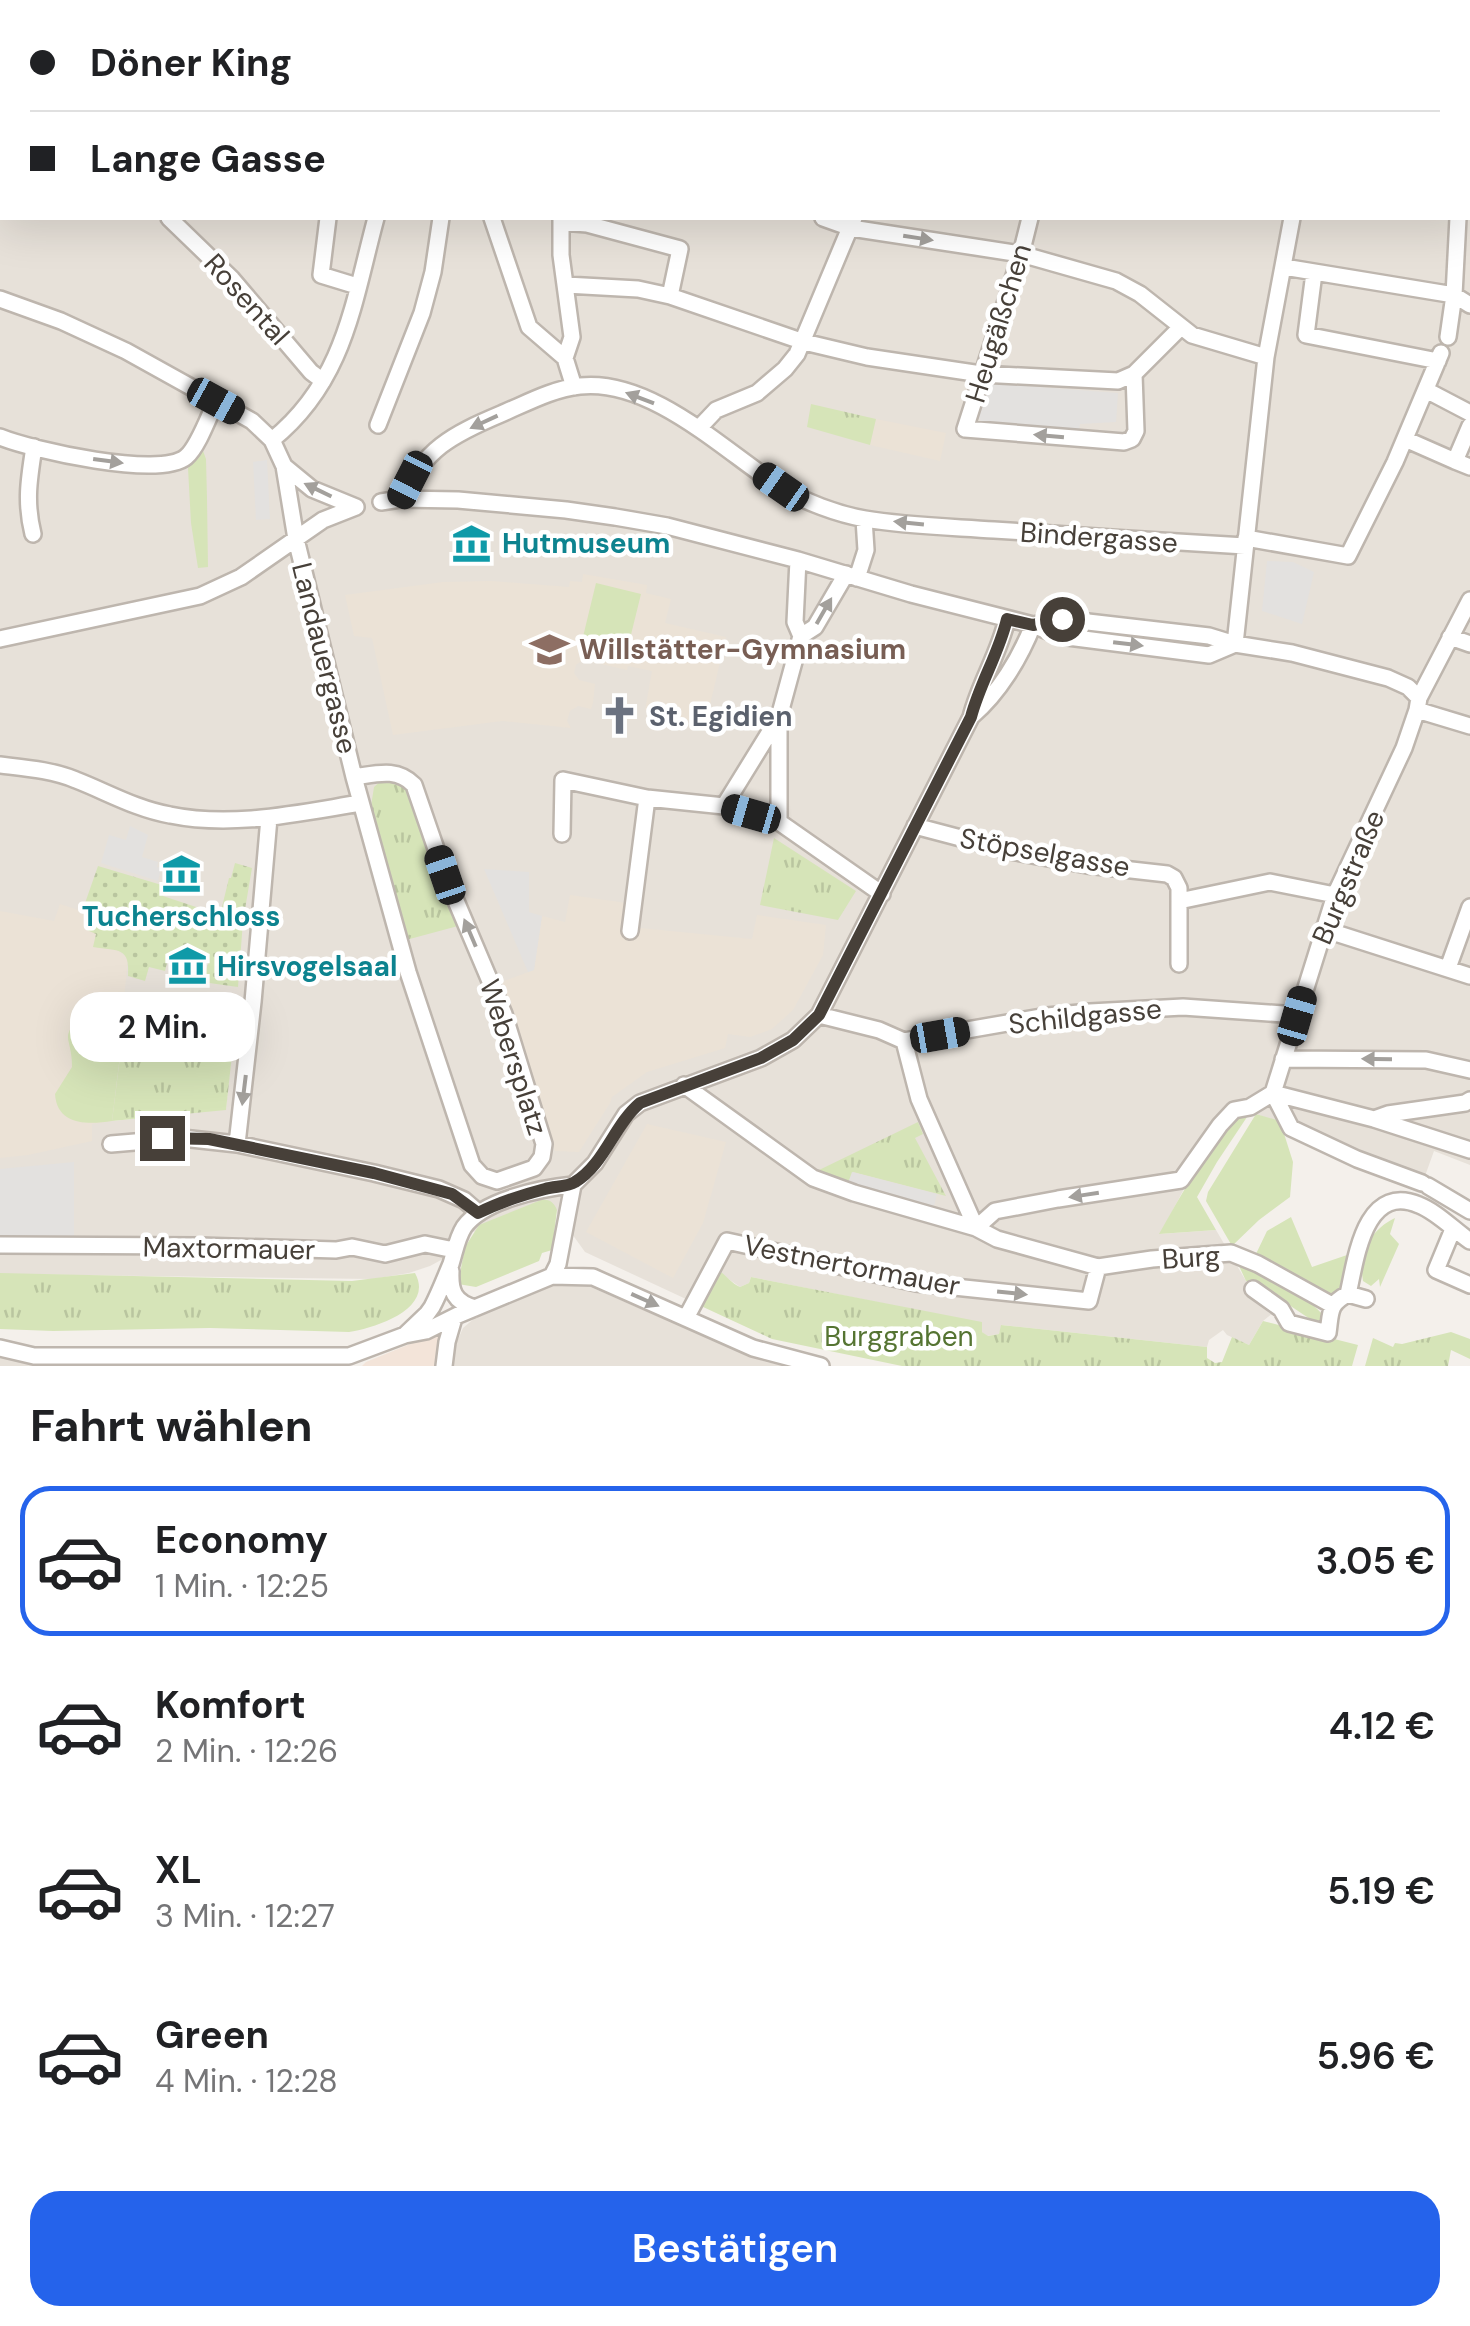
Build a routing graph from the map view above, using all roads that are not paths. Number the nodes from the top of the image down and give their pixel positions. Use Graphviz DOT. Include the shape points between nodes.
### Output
graph roads {
  1 [pos="171,220"];
  2 [pos="328,220"];
  3 [pos="375,220"];
  4 [pos="441,220"];
  5 [pos="493,220"];
  6 [pos="561,220"];
  7 [pos="1030,220"];
  8 [pos="1292,220"];
  9 [pos="1458,220"];
  10 [pos="852,223"];
  11 [pos="1021,254"];
  12 [pos="1284,267"];
  13 [pos="1314,273"];
  14 [pos="566,284"];
  15 [pos="357,286"];
  16 [pos="1449,294"];
  17 [pos="670,296"];
  18 [pos="0,299"];
  19 [pos="1470,305"];
  20 [pos="1180,328"];
  21 [pos="804,342"];
  22 [pos="1442,350"];
  23 [pos="1266,357"];
  24 [pos="565,358"];
  25 [pos="981,374"];
  26 [pos="1134,374"];
  27 [pos="323,381"];
  28 [pos="574,387"];
  29 [pos="1426,390"];
  30 [pos="216,401"];
  31 [pos="1470,413"];
  32 [pos="378,425"];
  33 [pos="1470,426"];
  34 [pos="699,428"];
  35 [pos="0,437"];
  36 [pos="1405,439"];
  37 [pos="272,440"];
  38 [pos="34,447"];
  39 [pos="1462,464"];
  40 [pos="284,466"];
  41 [pos="400,499"];
  42 [pos="381,502"];
  43 [pos="864,519"];
  44 [pos="33,534"];
  45 [pos="296,539"];
  46 [pos="1245,542"];
  47 [pos="798,560"];
  48 [pos="852,576"];
  49 [pos="1470,600"];
  50 [pos="1007,619"];
  51 [pos="1033,625"];
  52 [pos="1176,632"];
  53 [pos="801,636"];
  54 [pos="1450,637"];
  55 [pos="0,639"];
  56 [pos="1235,644"];
  57 [pos="1470,644"];
  58 [pos="1174,650"];
  59 [pos="1418,704"];
  60 [pos="779,717"];
  61 [pos="971,717"];
  62 [pos="1470,726"];
  63 [pos="0,765"];
  64 [pos="354,777"];
  65 [pos="647,798"];
  66 [pos="361,802"];
  67 [pos="724,806"];
  68 [pos="269,818"];
  69 [pos="779,822"];
  70 [pos="915,826"];
  71 [pos="562,834"];
  72 [pos="882,894"];
  73 [pos="1335,895"];
  74 [pos="1179,901"];
  75 [pos="1470,907"];
  76 [pos="1326,922"];
  77 [pos="630,931"];
  78 [pos="1179,964"];
  79 [pos="1448,968"];
  80 [pos="1470,976"];
  81 [pos="819,1015"];
  82 [pos="1297,1016"];
  83 [pos="904,1041"];
  84 [pos="1283,1058"];
  85 [pos="1470,1070"];
  86 [pos="684,1085"];
  87 [pos="1273,1093"];
  88 [pos="1470,1100"];
  89 [pos="1374,1119"];
  90 [pos="111,1144"];
  91 [pos="237,1144"];
  92 [pos="1470,1150"];
  93 [pos="573,1185"];
  94 [pos="1470,1211"];
  95 [pos="478,1213"];
  96 [pos="976,1228"];
  97 [pos="1453,1229"];
  98 [pos="1470,1241"];
  99 [pos="0,1245"];
  100 [pos="453,1256"];
  101 [pos="1098,1267"];
  102 [pos="552,1276"];
  103 [pos="1470,1285"];
  104 [pos="1253,1289"];
  105 [pos="1348,1294"];
  106 [pos="1366,1299"];
  107 [pos="1332,1305"];
  108 [pos="474,1308"];
  109 [pos="454,1318"];
  110 [pos="686,1318"];
  111 [pos="405,1335"];
  112 [pos="0,1348"];
  113 [pos="24,1360"];
  114 [pos="347,1361"];
  115 [pos="444,1366"];
  116 [pos="822,1366"];
  1 -- 27 [label="street, Rosental"];
  2 -- 15 [label="street" via="321,274"];
  3 -- 15 [label="street"];
  4 -- 32 [label="street" via="422,313"];
  5 -- 24 [label="street" via="529,327"];
  6 -- 14 [label="street"];
  6 -- 17 [label="street" via="680,249"];
  7 -- 11 [label="street, Heugäßchen"];
  8 -- 12 [label="street"];
  9 -- 16 [label="street"];
  10 -- 11 [label="street, one-way"];
  10 -- 21 [label="street"];
  11 -- 20 [label="street" via="1116,281"];
  11 -- 25 [label="street, Heugäßchen"];
  12 -- 13 [label="street"];
  12 -- 23 [label="street"];
  13 -- 16 [label="street"];
  13 -- 22 [label="street" via="1306,335 1419,357"];
  14 -- 17 [label="street"];
  14 -- 24 [label="street" via="572,337"];
  15 -- 27 [label="street" via="341,348"];
  16 -- 19 [label="street"];
  16 -- 22 [label="street"];
  17 -- 21 [label="street"];
  18 -- 30 [label="street" via="94,335"];
  20 -- 23 [label="street"];
  20 -- 26 [label="street"];
  21 -- 25 [label="street"];
  21 -- 34 [label="street" via="785,370 757,393 716,410"];
  22 -- 29 [label="street"];
  23 -- 46 [label="street"];
  24 -- 28 [label="street"];
  25 -- 26 [label="street" via="1118,382"];
  26 -- 25 [label="street, Heugäßchen, one-way" via="1136,431 1124,442 965,429"];
  27 -- 37 [label="street"];
  34 -- 28 [label="street, Bindergasse, one-way" via="646,399 599,386"];
  28 -- 41 [label="street, one-way" via="462,432 419,466"];
  29 -- 31 [label="street"];
  29 -- 36 [label="street"];
  30 -- 37 [label="street"];
  38 -- 30 [label="street, one-way" via="141,466 170,464 190,454"];
  33 -- 39 [label="street"];
  34 -- 43 [label="street, Bindergasse" via="794,494"];
  35 -- 38 [label="street"];
  36 -- 39 [label="street"];
  36 -- 46 [label="street, Bindergasse" via="1348,556"];
  37 -- 40 [label="street"];
  38 -- 44 [label="street" via="27,498"];
  40 -- 45 [label="street, Landauergasse"];
  45 -- 40 [label="street, one-way" via="356,507 312,490"];
  41 -- 42 [label="street"];
  41 -- 47 [label="street" via="615,517"];
  46 -- 43 [label="street, Bindergasse, one-way"];
  43 -- 48 [label="street" via="866,550"];
  45 -- 55 [label="street" via="200,596"];
  45 -- 64 [label="street, Landauergasse"];
  46 -- 56 [label="street"];
  47 -- 48 [label="street"];
  47 -- 53 [label="street" via="795,622"];
  48 -- 50 [label="street"];
  53 -- 48 [label="street, one-way"];
  49 -- 54 [label="street, Burgstraße"];
  50 -- 51 [label="street"];
  50 -- 61 [label="street"];
  51 -- 52 [label="street" via="1062,619"];
  51 -- 58 [label="street, one-way" via="1060,636"];
  51 -- 61 [label="street" via="989,701"];
  52 -- 56 [label="street"];
  52 -- 58 [label="street"];
  53 -- 60 [label="street"];
  54 -- 57 [label="street"];
  54 -- 59 [label="street, Burgstraße"];
  56 -- 58 [label="street" via="1209,655"];
  56 -- 59 [label="street" via="1388,678 1408,688"];
  59 -- 62 [label="street"];
  59 -- 73 [label="street, Burgstraße"];
  60 -- 67 [label="street"];
  60 -- 69 [label="street"];
  61 -- 70 [label="street"];
  63 -- 68 [label="street" via="73,778 166,815"];
  64 -- 66 [label="street, Webersplatz"];
  66 -- 64 [label="street, Webersplatz, one-way" via="472,1165 497,1181 534,1168 544,1144 504,1014 414,785 396,773"];
  65 -- 67 [label="street"];
  65 -- 71 [label="street" via="562,780"];
  65 -- 77 [label="street"];
  66 -- 68 [label="street"];
  67 -- 69 [label="street"];
  68 -- 91 [label="street, one-way"];
  69 -- 72 [label="street"];
  70 -- 72 [label="street"];
  70 -- 74 [label="street, Stöpselgasse" via="1010,852 1159,871 1174,878"];
  72 -- 81 [label="street"];
  73 -- 74 [label="street" via="1270,882"];
  73 -- 76 [label="street, Burgstraße"];
  74 -- 78 [label="street"];
  75 -- 79 [label="street"];
  76 -- 79 [label="street"];
  76 -- 82 [label="street, Burgstraße"];
  79 -- 80 [label="street"];
  81 -- 83 [label="street, Schildgasse"];
  81 -- 86 [label="street" via="761,1058"];
  82 -- 83 [label="street, Schildgasse" via="1182,1007 1090,1012"];
  82 -- 84 [label="street, Burgstraße"];
  83 -- 96 [label="street" via="919,1099"];
  85 -- 84 [label="street, one-way" via="1426,1060"];
  84 -- 87 [label="street, Burgstraße"];
  86 -- 93 [label="street" via="626,1114 596,1163"];
  86 -- 96 [label="street" via="813,1178"];
  87 -- 89 [label="street"];
  87 -- 94 [label="street" via="1291,1128"];
  87 -- 96 [label="street, one-way" via="1234,1110 1181,1180 996,1212"];
  88 -- 89 [label="street"];
  89 -- 92 [label="street"];
  90 -- 91 [label="street" via="182,1138"];
  91 -- 95 [label="street" via="439,1189"];
  93 -- 95 [label="street"];
  93 -- 102 [label="street"];
  95 -- 100 [label="street"];
  96 -- 101 [label="street"];
  97 -- 98 [label="street"];
  97 -- 103 [label="street" via="1436,1270"];
  97 -- 105 [label="street" via="1413,1202 1378,1209 1361,1234"];
  99 -- 100 [label="street, Maxtormauer" via="352,1247 385,1254 425,1244"];
  100 -- 108 [label="street" via="450,1288"];
  100 -- 111 [label="street" via="428,1314"];
  101 -- 107 [label="street, Burg" via="1231,1253"];
  110 -- 101 [label="street, Vestnertormauer, one-way" via="727,1241 916,1283 1089,1301"];
  102 -- 108 [label="street"];
  102 -- 110 [label="street, one-way" via="593,1277"];
  104 -- 107 [label="street, Burg" via="1289,1323 1328,1333"];
  105 -- 106 [label="street"];
  105 -- 107 [label="street, Burg"];
  108 -- 109 [label="street"];
  109 -- 111 [label="street"];
  109 -- 115 [label="street"];
  110 -- 116 [label="street" via="753,1348"];
  111 -- 114 [label="street"];
  112 -- 113 [label="street"];
  113 -- 114 [label="street"];
}
